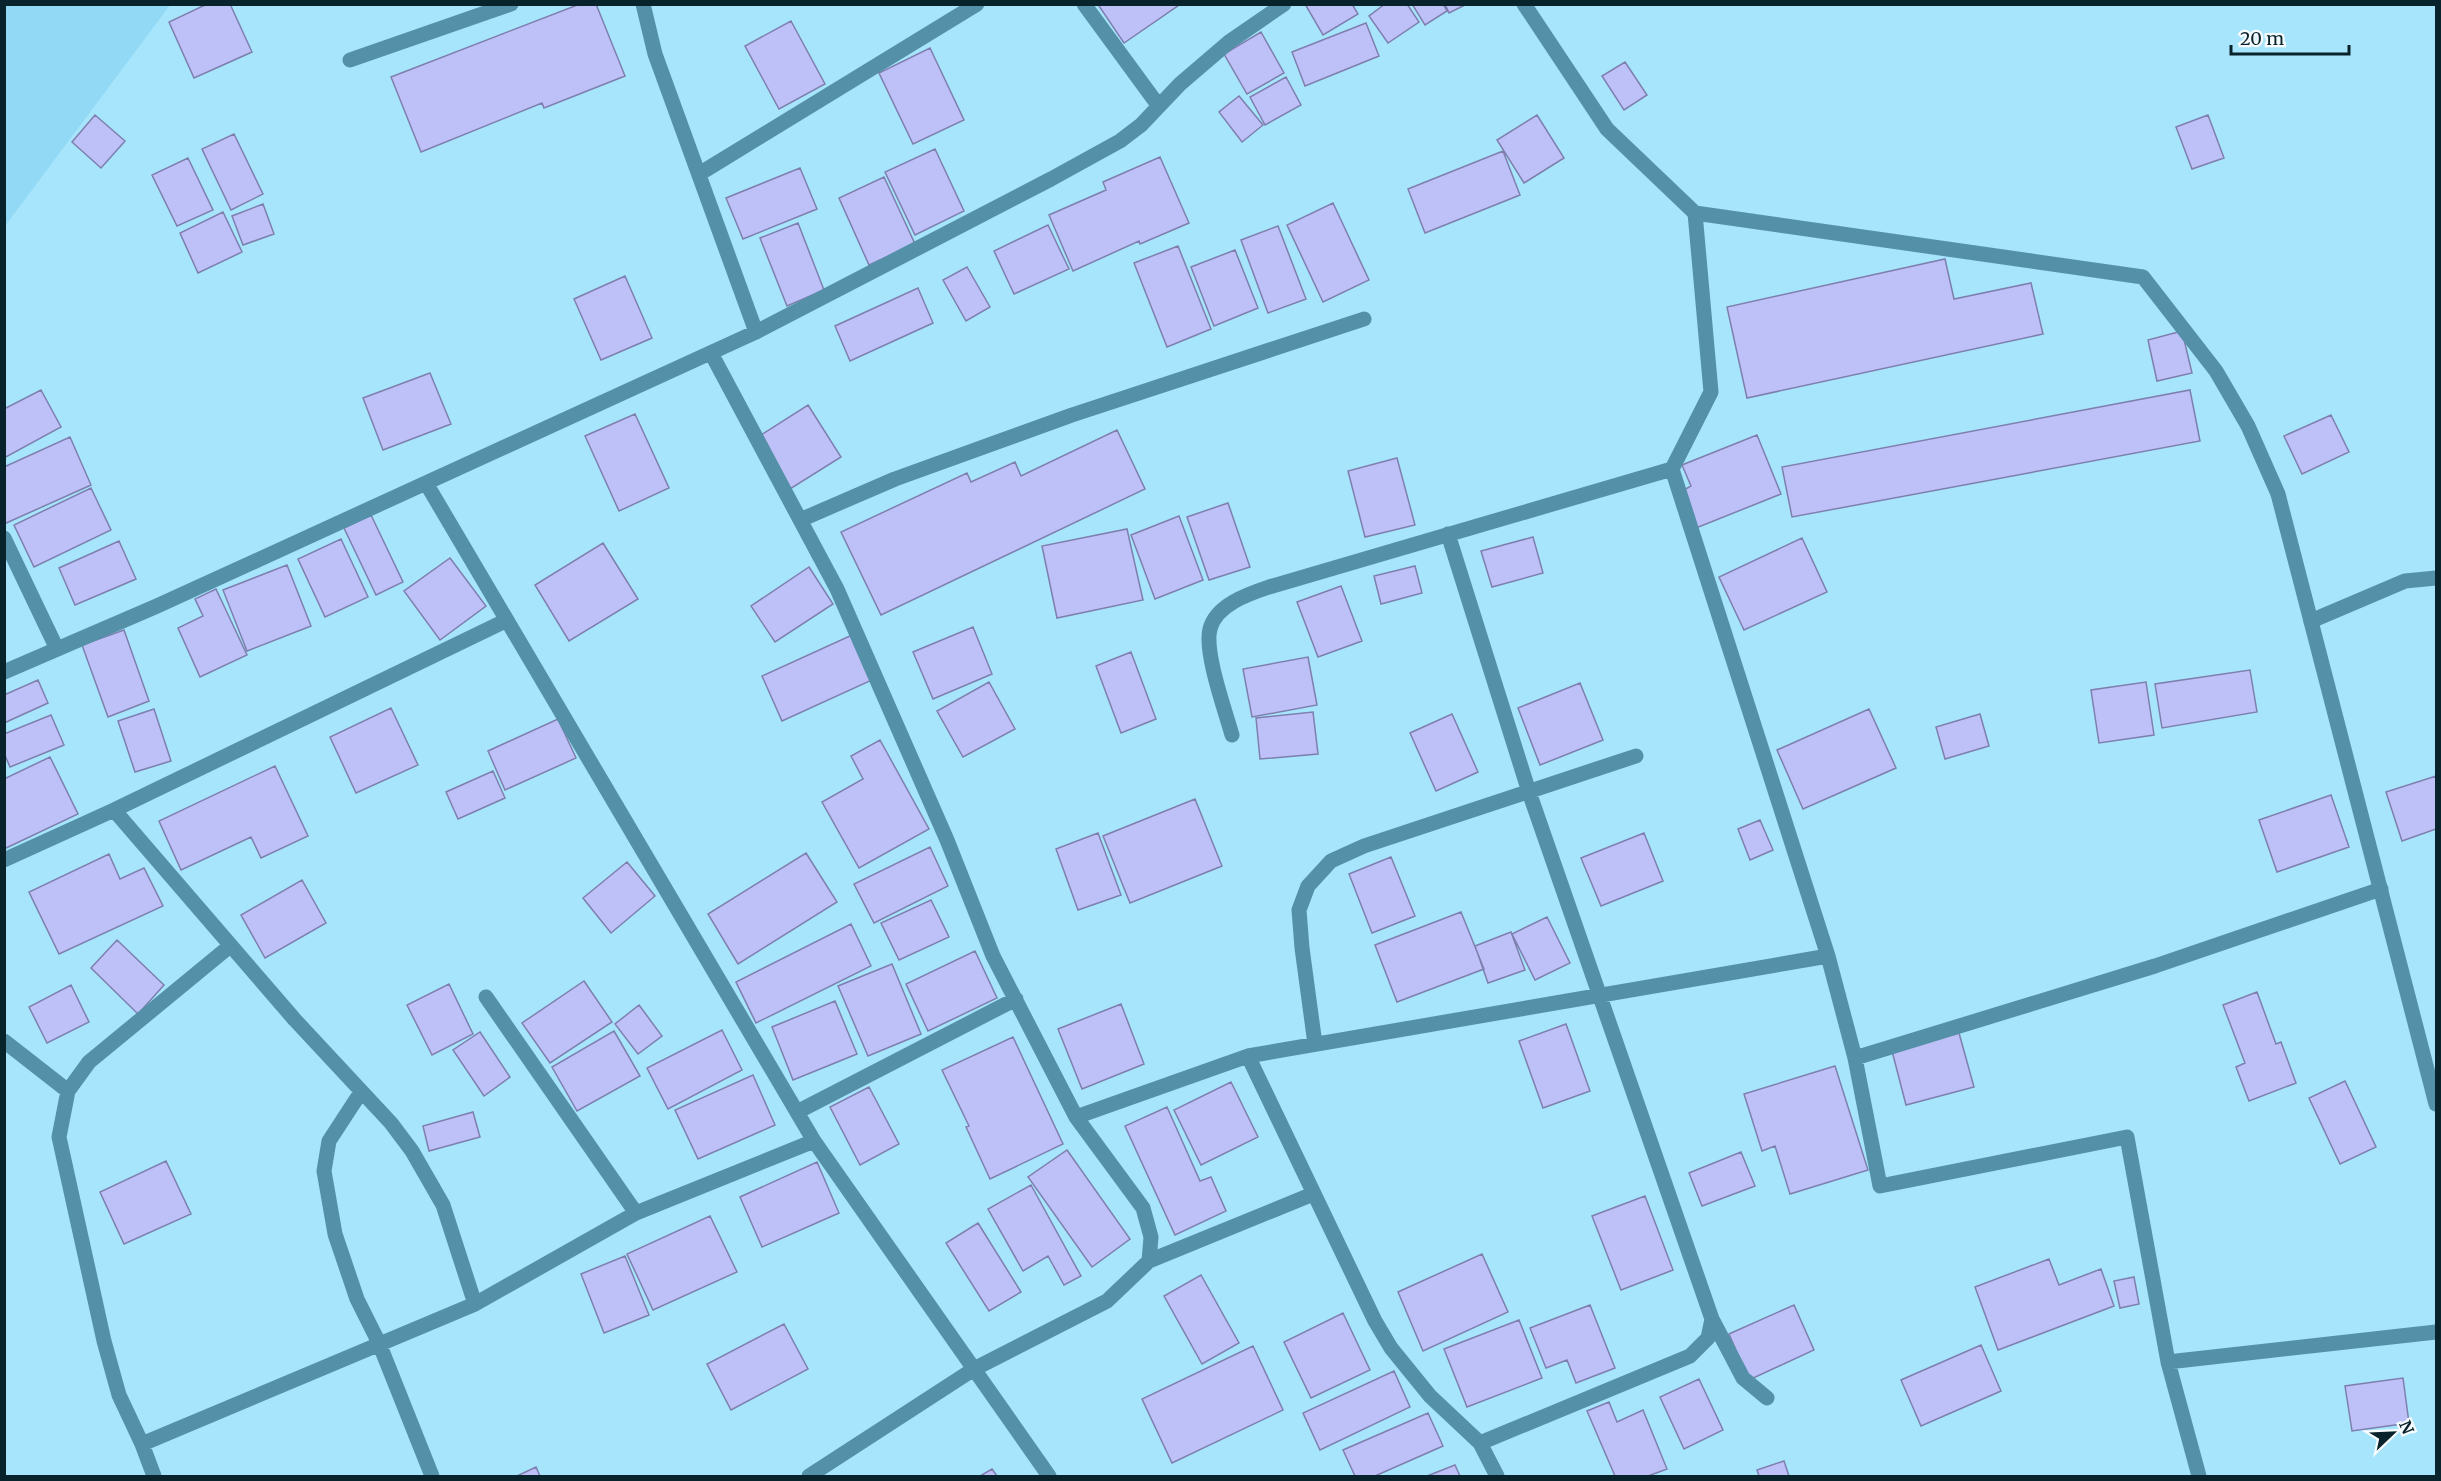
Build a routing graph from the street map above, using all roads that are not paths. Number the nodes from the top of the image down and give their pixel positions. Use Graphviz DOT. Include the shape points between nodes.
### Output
graph roads {
  1 [pos="511,4"];
  2 [pos="644,4"];
  3 [pos="977,4"];
  4 [pos="1084,4"];
  5 [pos="1284,4"];
  6 [pos="1524,4"];
  7 [pos="350,60"];
  8 [pos="1158,105"];
  9 [pos="699,174"];
  10 [pos="1695,213"];
  11 [pos="1364,320"];
  12 [pos="756,332"];
  13 [pos="711,353"];
  14 [pos="1672,469"];
  15 [pos="426,483"];
  16 [pos="800,520"];
  17 [pos="1448,534"];
  18 [pos="4,538"];
  19 [pos="2436,578"];
  20 [pos="507,620"];
  21 [pos="2311,621"];
  22 [pos="57,649"];
  23 [pos="4,672"];
  24 [pos="1232,735"];
  25 [pos="1636,756"];
  26 [pos="1529,792"];
  27 [pos="114,810"];
  28 [pos="4,860"];
  29 [pos="2381,889"];
  30 [pos="230,946"];
  31 [pos="1828,956"];
  32 [pos="1601,995"];
  33 [pos="486,997"];
  34 [pos="1016,999"];
  35 [pos="4,1041"];
  36 [pos="1315,1044"];
  37 [pos="1248,1056"];
  38 [pos="1855,1058"];
  39 [pos="68,1091"];
  40 [pos="361,1092"];
  41 [pos="2436,1104"];
  42 [pos="797,1112"];
  43 [pos="1076,1117"];
  44 [pos="814,1141"];
  45 [pos="1313,1194"];
  46 [pos="636,1214"];
  47 [pos="1149,1261"];
  48 [pos="475,1304"];
  49 [pos="1713,1319"];
  50 [pos="2436,1332"];
  51 [pos="379,1343"];
  52 [pos="2168,1362"];
  53 [pos="974,1369"];
  54 [pos="1767,1398"];
  55 [pos="1480,1443"];
  56 [pos="142,1444"];
  57 [pos="154,1476"];
  58 [pos="432,1476"];
  59 [pos="809,1476"];
  60 [pos="1049,1476"];
  61 [pos="1497,1476"];
  62 [pos="2199,1476"];
  1 -- 7 [label="street"];
  2 -- 9 [label="street" via="655,54"];
  3 -- 9 [label="street"];
  4 -- 8 [label="street"];
  5 -- 8 [label="street" via="1228,42"];
  6 -- 10 [label="street" via="1607,129"];
  8 -- 12 [label="street" via="1120,141"];
  9 -- 12 [label="street"];
  10 -- 14 [label="street" via="1711,392"];
  10 -- 21 [label="street" via="2143,277 2216,371 2248,426 2278,494"];
  11 -- 16 [label="street" via="1061,418 895,479"];
  12 -- 13 [label="street"];
  13 -- 15 [label="street"];
  13 -- 16 [label="street"];
  14 -- 17 [label="street"];
  14 -- 31 [label="street"];
  15 -- 20 [label="street"];
  15 -- 22 [label="street"];
  16 -- 34 [label="street" via="837,589 947,840 993,956"];
  17 -- 24 [label="street" via="1269,587 1240,597 1221,612 1210,628 1208,648"];
  17 -- 26 [label="street"];
  18 -- 22 [label="street"];
  19 -- 21 [label="street" via="2405,581"];
  20 -- 27 [label="street"];
  20 -- 42 [label="street"];
  21 -- 29 [label="street"];
  22 -- 23 [label="street"];
  25 -- 26 [label="street"];
  26 -- 32 [label="street"];
  26 -- 36 [label="street" via="1364,846 1331,861 1308,885 1299,910"];
  27 -- 28 [label="street"];
  27 -- 30 [label="street"];
  29 -- 38 [label="street" via="2155,966"];
  29 -- 41 [label="street"];
  30 -- 39 [label="street" via="90,1062"];
  30 -- 40 [label="street"];
  31 -- 32 [label="street"];
  31 -- 38 [label="street"];
  32 -- 36 [label="street"];
  32 -- 49 [label="street"];
  33 -- 46 [label="street"];
  34 -- 42 [label="street"];
  34 -- 43 [label="street"];
  35 -- 39 [label="street"];
  36 -- 37 [label="street"];
  37 -- 43 [label="street"];
  37 -- 45 [label="street"];
  38 -- 52 [label="street" via="1880,1186 2127,1137"];
  39 -- 56 [label="street" via="59,1137 104,1341 119,1395"];
  40 -- 48 [label="street" via="412,1151 443,1205"];
  40 -- 51 [label="street" via="329,1141 324,1171 335,1234 357,1299"];
  42 -- 44 [label="street"];
  43 -- 47 [label="street" via="1143,1208 1151,1236"];
  44 -- 46 [label="street"];
  44 -- 53 [label="street"];
  45 -- 47 [label="street"];
  45 -- 55 [label="street" via="1392,1348 1430,1396"];
  46 -- 48 [label="street"];
  47 -- 53 [label="street" via="1107,1300"];
  48 -- 51 [label="street"];
  49 -- 54 [label="street" via="1743,1378"];
  49 -- 55 [label="street" via="1708,1338 1690,1356"];
  50 -- 52 [label="street"];
  51 -- 56 [label="street"];
  51 -- 58 [label="street"];
  52 -- 62 [label="street"];
  53 -- 59 [label="street"];
  53 -- 60 [label="street"];
  55 -- 61 [label="street"];
  56 -- 57 [label="street"];
}
